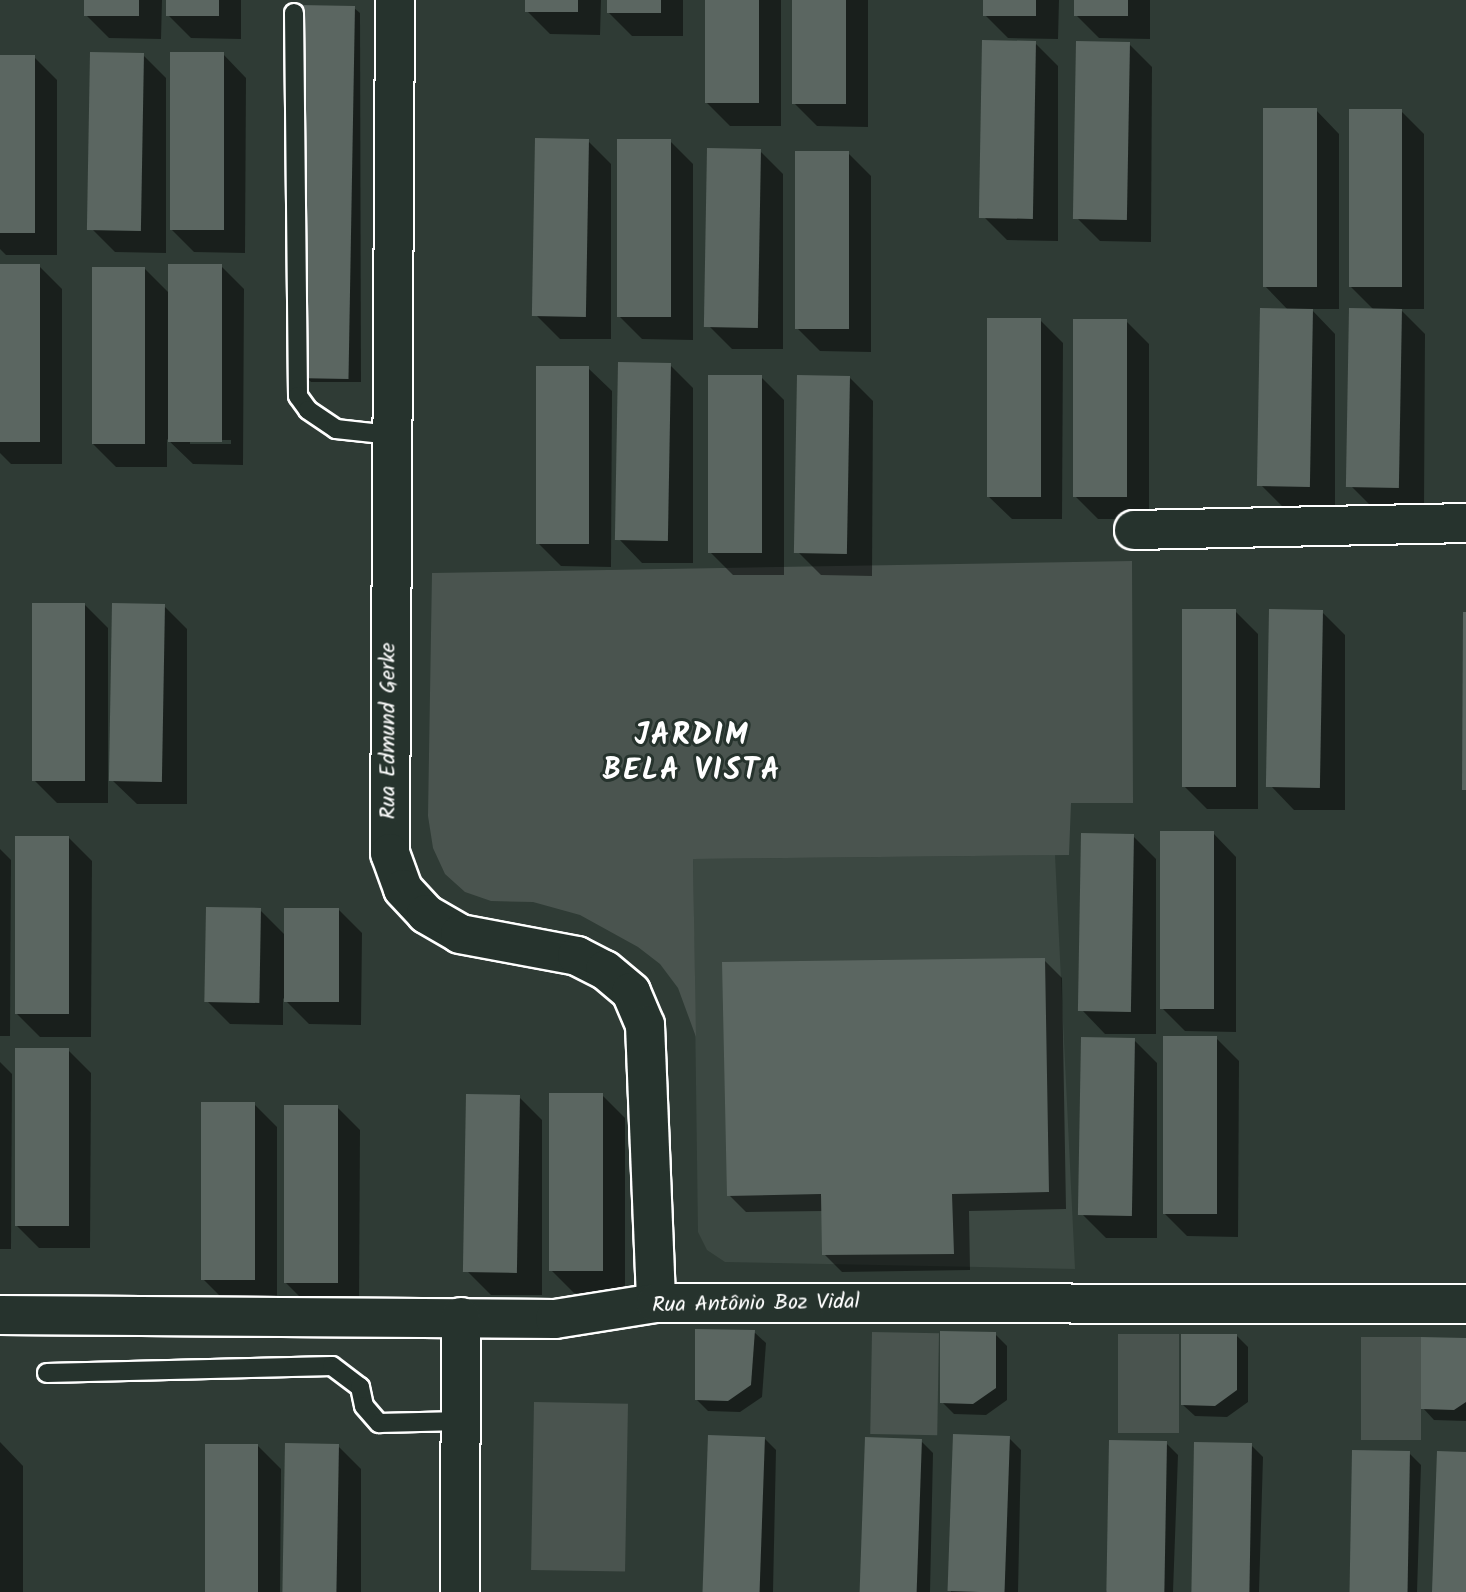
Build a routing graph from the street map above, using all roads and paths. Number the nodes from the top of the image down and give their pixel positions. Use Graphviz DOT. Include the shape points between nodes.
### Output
graph roads {
  1 [pos="395,0"];
  2 [pos="294,13"];
  3 [pos="390,435"];
  4 [pos="1466,523"];
  5 [pos="1134,530"];
  6 [pos="656,1303"];
  7 [pos="1466,1304"];
  8 [pos="0,1315"];
  9 [pos="461,1317"];
  10 [pos="47,1373"];
  11 [pos="461,1421"];
  12 [pos="460,1592"];
  1 -- 3 [label="street, Rua Edmund Gerke"];
  2 -- 3 [label="lane" via="298,396 308,410 336,429"];
  3 -- 6 [label="street, Rua Edmund Gerke" via="390,853 403,889 426,914 449,927 577,956 631,992 645,1025"];
  4 -- 5 [label="street"];
  6 -- 7 [label="street, Rua Antônio Boz Vidal"];
  6 -- 9 [label="street, Rua Antônio Boz Vidal" via="555,1319"];
  8 -- 9 [label="street, Rua Antônio Boz Vidal"];
  9 -- 11 [label="street"];
  10 -- 11 [label="lane" via="332,1366 360,1387 364,1406 379,1423"];
  11 -- 12 [label="street"];
}
